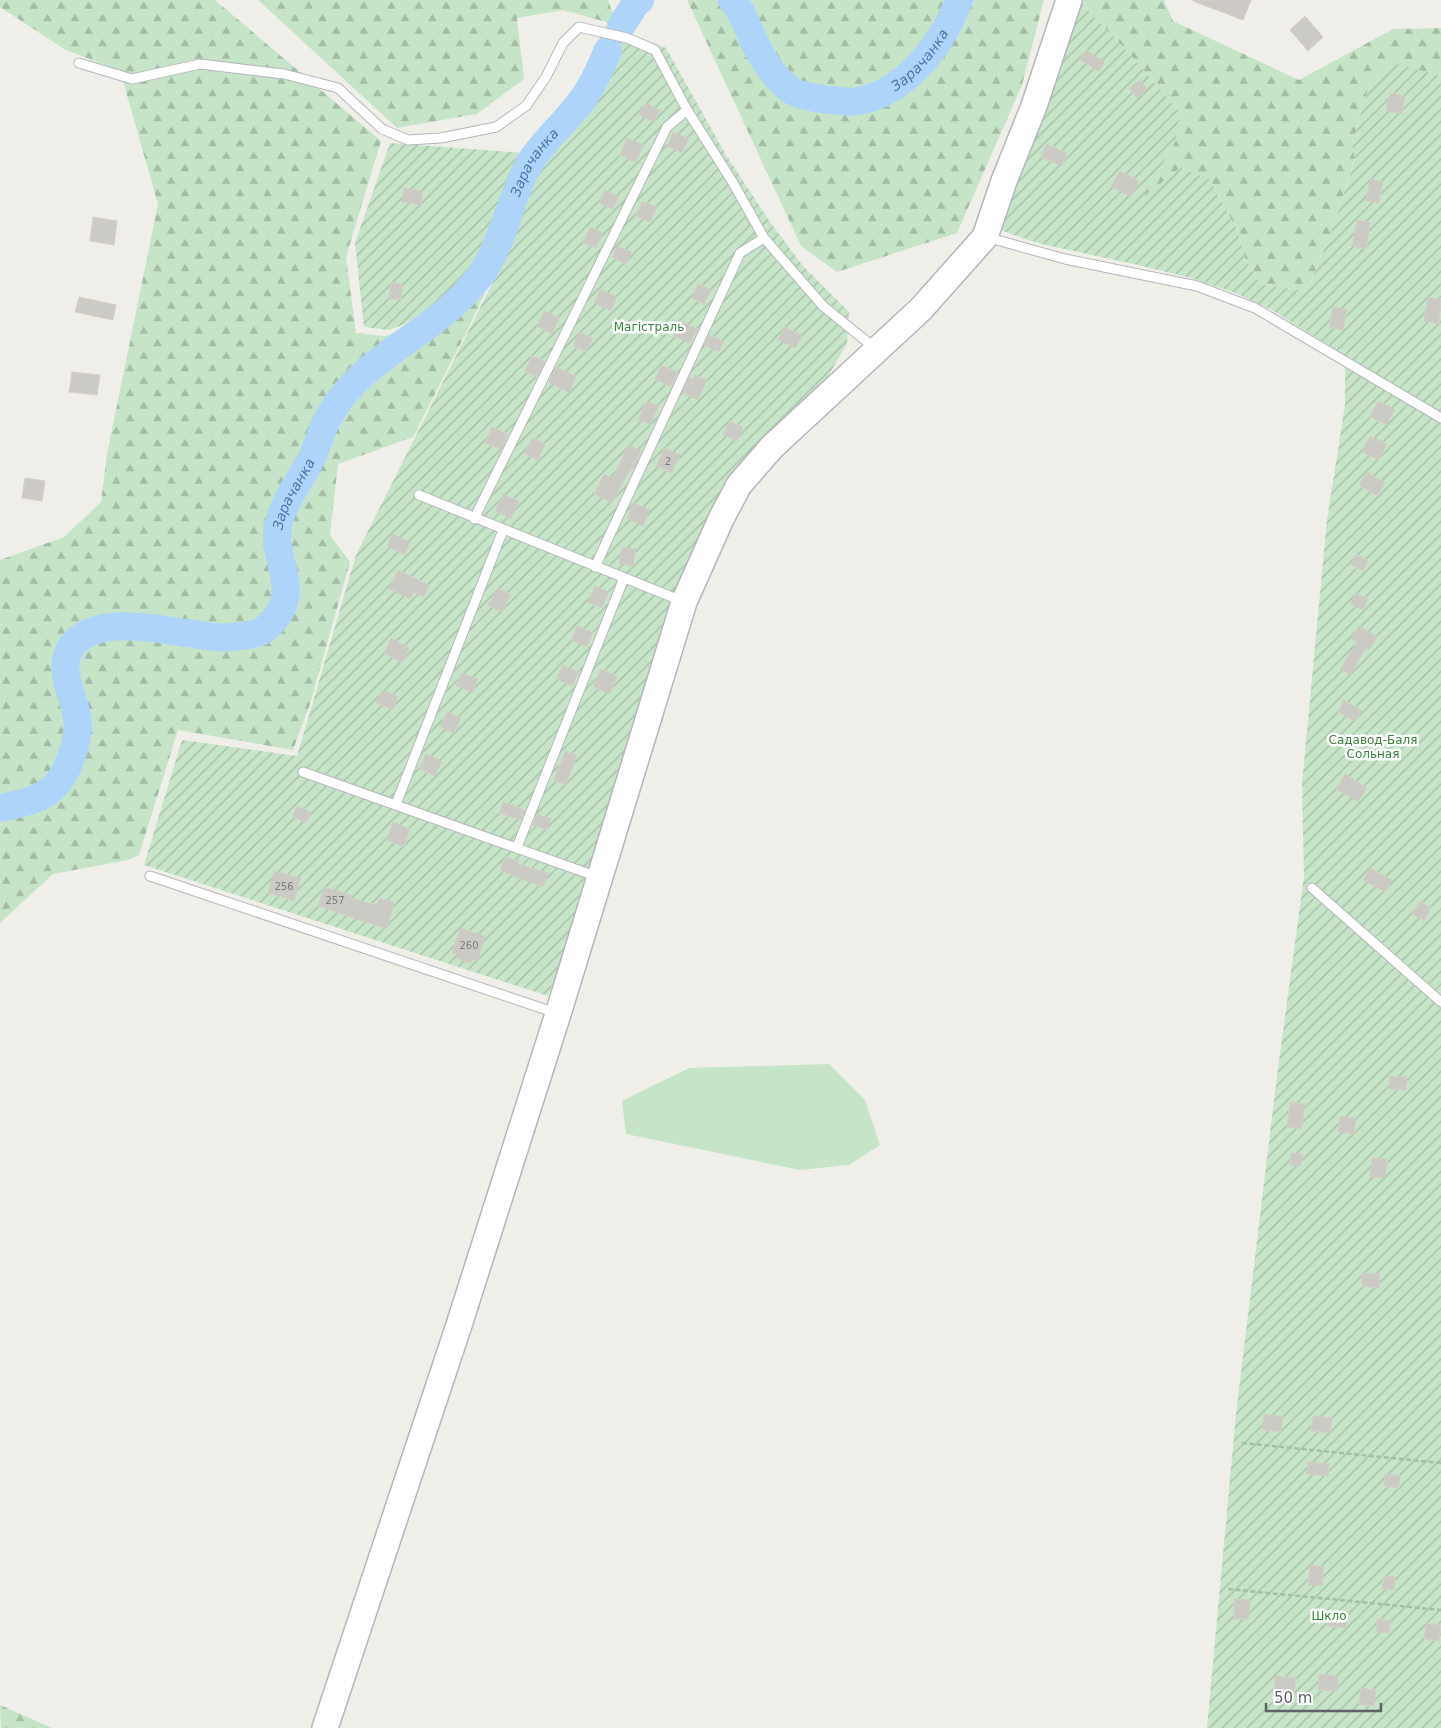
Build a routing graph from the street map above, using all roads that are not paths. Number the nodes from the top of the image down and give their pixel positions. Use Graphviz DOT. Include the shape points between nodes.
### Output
graph roads {
  1 [pos="1069,0"];
  2 [pos="78,63"];
  3 [pos="687,110"];
  4 [pos="985,237"];
  5 [pos="764,238"];
  6 [pos="877,349"];
  7 [pos="1441,418"];
  8 [pos="419,496"];
  9 [pos="474,519"];
  10 [pos="503,530"];
  11 [pos="595,567"];
  12 [pos="624,578"];
  13 [pos="684,602"];
  14 [pos="303,772"];
  15 [pos="396,804"];
  16 [pos="517,847"];
  17 [pos="150,876"];
  18 [pos="601,878"];
  19 [pos="1312,888"];
  20 [pos="1441,1002"];
  21 [pos="558,1014"];
  22 [pos="325,1728"];
  1 -- 4 [label="street"];
  2 -- 3 [label="lane" via="132,79 200,64 284,74 338,88 382,129 408,140 441,138 496,127 526,106 546,77 563,43 579,27 627,38 655,50"];
  3 -- 5 [label="lane"];
  3 -- 9 [label="lane" via="667,127"];
  4 -- 6 [label="street" via="921,309"];
  4 -- 7 [label="lane" via="1065,259 1197,286 1255,308"];
  5 -- 6 [label="lane" via="823,306"];
  5 -- 11 [label="lane" via="740,253"];
  6 -- 13 [label="street" via="772,447 739,485"];
  8 -- 9 [label="lane"];
  9 -- 10 [label="lane"];
  10 -- 11 [label="lane"];
  10 -- 15 [label="lane"];
  11 -- 12 [label="lane"];
  12 -- 13 [label="lane"];
  12 -- 16 [label="lane"];
  13 -- 18 [label="street"];
  14 -- 15 [label="lane"];
  15 -- 16 [label="lane"];
  16 -- 18 [label="lane"];
  17 -- 21 [label="lane"];
  18 -- 21 [label="street"];
  19 -- 20 [label="lane"];
  21 -- 22 [label="street"];
}
